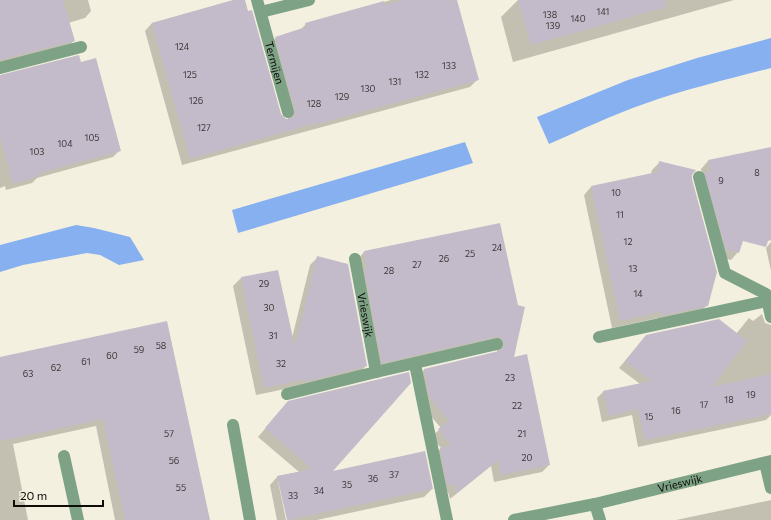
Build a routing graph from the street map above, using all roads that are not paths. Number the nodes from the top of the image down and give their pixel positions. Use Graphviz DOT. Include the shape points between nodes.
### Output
graph roads {
  1 [pos="257,0"];
  2 [pos="309,0"];
  3 [pos="261,12"];
  4 [pos="81,47"];
  5 [pos="0,68"];
  6 [pos="288,112"];
  7 [pos="700,177"];
  8 [pos="354,259"];
  9 [pos="767,301"];
  10 [pos="771,317"];
  11 [pos="599,337"];
  12 [pos="497,344"];
  13 [pos="415,364"];
  14 [pos="376,372"];
  15 [pos="287,394"];
  16 [pos="233,425"];
  17 [pos="64,456"];
  18 [pos="768,462"];
  19 [pos="771,488"];
  20 [pos="595,504"];
  21 [pos="78,520"];
  22 [pos="250,520"];
  23 [pos="447,520"];
  24 [pos="514,520"];
  25 [pos="600,520"];
  1 -- 3 [label="street, Termijen"];
  2 -- 3 [label="street"];
  3 -- 6 [label="street, Termijen"];
  4 -- 5 [label="street"];
  7 -- 9 [label="street" via="724,273 766,294"];
  8 -- 14 [label="street, Vrieswijk"];
  9 -- 10 [label="street"];
  9 -- 11 [label="street"];
  12 -- 13 [label="street"];
  13 -- 14 [label="street"];
  13 -- 23 [label="street"];
  14 -- 15 [label="street"];
  16 -- 22 [label="street"];
  17 -- 21 [label="street"];
  18 -- 19 [label="street, Vrieswijk"];
  18 -- 20 [label="street, Vrieswijk"];
  20 -- 24 [label="street, Vrieswijk"];
  20 -- 25 [label="street"];
}
